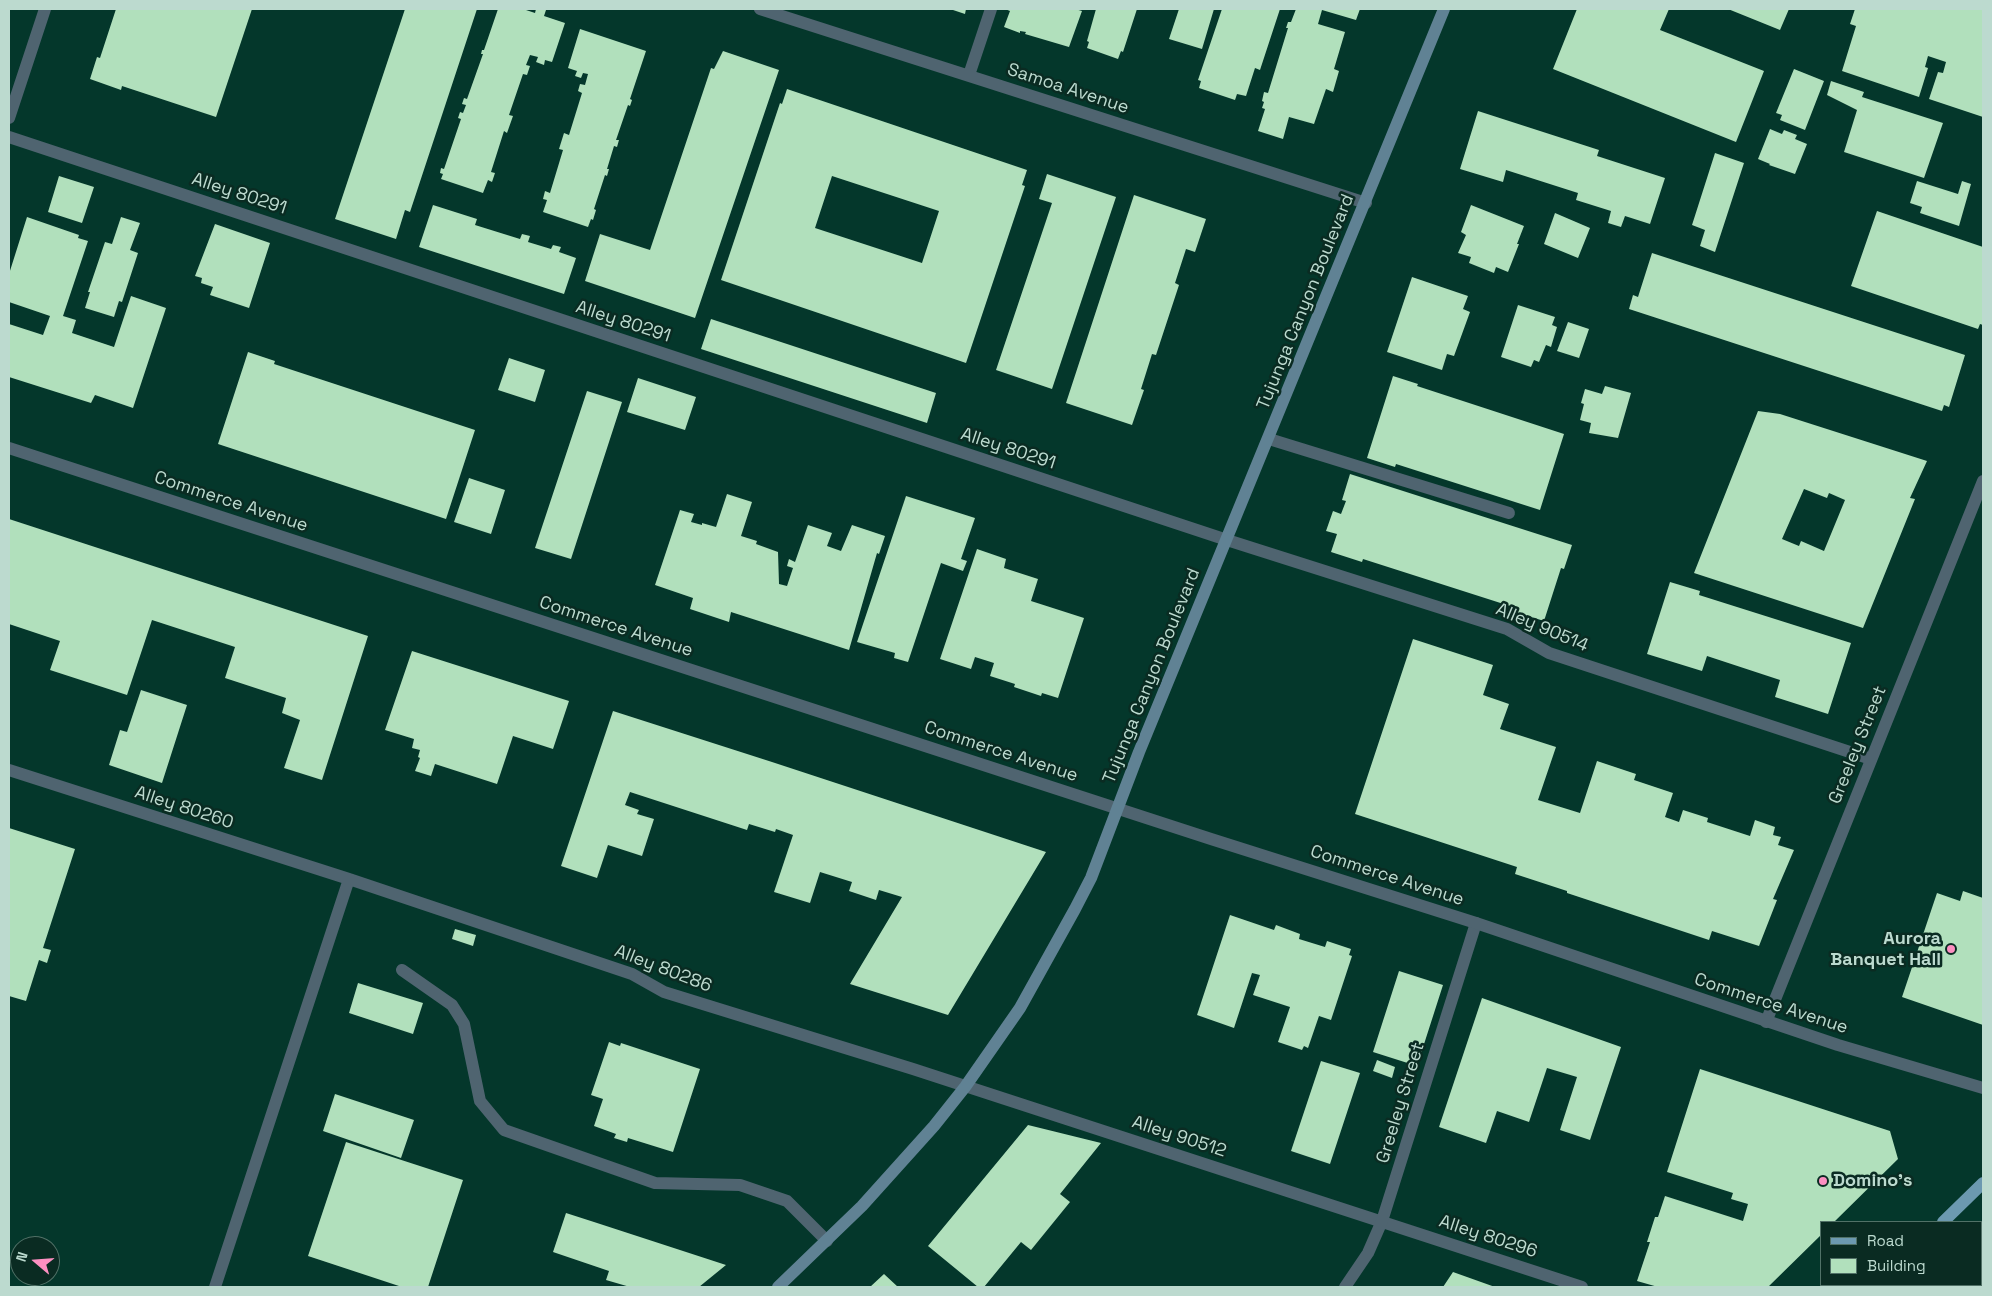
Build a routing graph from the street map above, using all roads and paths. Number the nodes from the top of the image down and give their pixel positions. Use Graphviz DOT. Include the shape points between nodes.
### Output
graph roads {
  1 [pos="45,9"];
  2 [pos="760,9"];
  3 [pos="991,9"];
  4 [pos="1444,9"];
  5 [pos="969,75"];
  6 [pos="9,118"];
  7 [pos="9,137"];
  8 [pos="1366,203"];
  9 [pos="1269,439"];
  10 [pos="9,448"];
  11 [pos="1983,481"];
  12 [pos="1509,514"];
  13 [pos="1227,540"];
  14 [pos="1871,759"];
  15 [pos="9,770"];
  16 [pos="1117,808"];
  17 [pos="349,879"];
  18 [pos="1476,922"];
  19 [pos="402,970"];
  20 [pos="1766,1022"];
  21 [pos="965,1087"];
  22 [pos="1983,1088"];
  23 [pos="1983,1183"];
  24 [pos="1382,1221"];
  25 [pos="1944,1221"];
  26 [pos="827,1241"];
  27 [pos="215,1287"];
  28 [pos="778,1287"];
  29 [pos="1345,1287"];
  30 [pos="1582,1287"];
  1 -- 6 [label="street"];
  2 -- 5 [label="street, Samoa Avenue"];
  3 -- 5 [label="street"];
  4 -- 8 [label="main road, Tujunga Canyon Boulevard"];
  5 -- 8 [label="street, Samoa Avenue"];
  7 -- 13 [label="street, Alley 80291"];
  8 -- 9 [label="main road, Tujunga Canyon Boulevard"];
  9 -- 12 [label="street"];
  9 -- 13 [label="main road, Tujunga Canyon Boulevard"];
  10 -- 16 [label="street, Commerce Avenue"];
  11 -- 14 [label="street, Greeley Street"];
  13 -- 14 [label="street, Alley 90514" via="1507,629 1549,653"];
  13 -- 16 [label="main road, Tujunga Canyon Boulevard"];
  14 -- 20 [label="street, Greeley Street"];
  15 -- 17 [label="street, Alley 80260"];
  16 -- 18 [label="street, Commerce Avenue"];
  16 -- 21 [label="main road, Tujunga Canyon Boulevard" via="1091,878 1052,952 1020,1008"];
  17 -- 21 [label="street, Alley 80286" via="632,974 664,992"];
  17 -- 27 [label="street"];
  18 -- 20 [label="street, Commerce Avenue"];
  18 -- 24 [label="street, Greeley Street"];
  19 -- 26 [label="street" via="452,1005 464,1024 480,1101 504,1130 655,1183 740,1185 788,1201"];
  20 -- 22 [label="street, Commerce Avenue"];
  21 -- 24 [label="street, Alley 90512"];
  21 -- 26 [label="main road, Tujunga Canyon Boulevard" via="901,1164"];
  23 -- 25 [label="main road"];
  24 -- 29 [label="street, Greeley Street" via="1368,1253"];
  24 -- 30 [label="street, Alley 80296"];
  26 -- 28 [label="main road, Tujunga Canyon Boulevard"];
}
